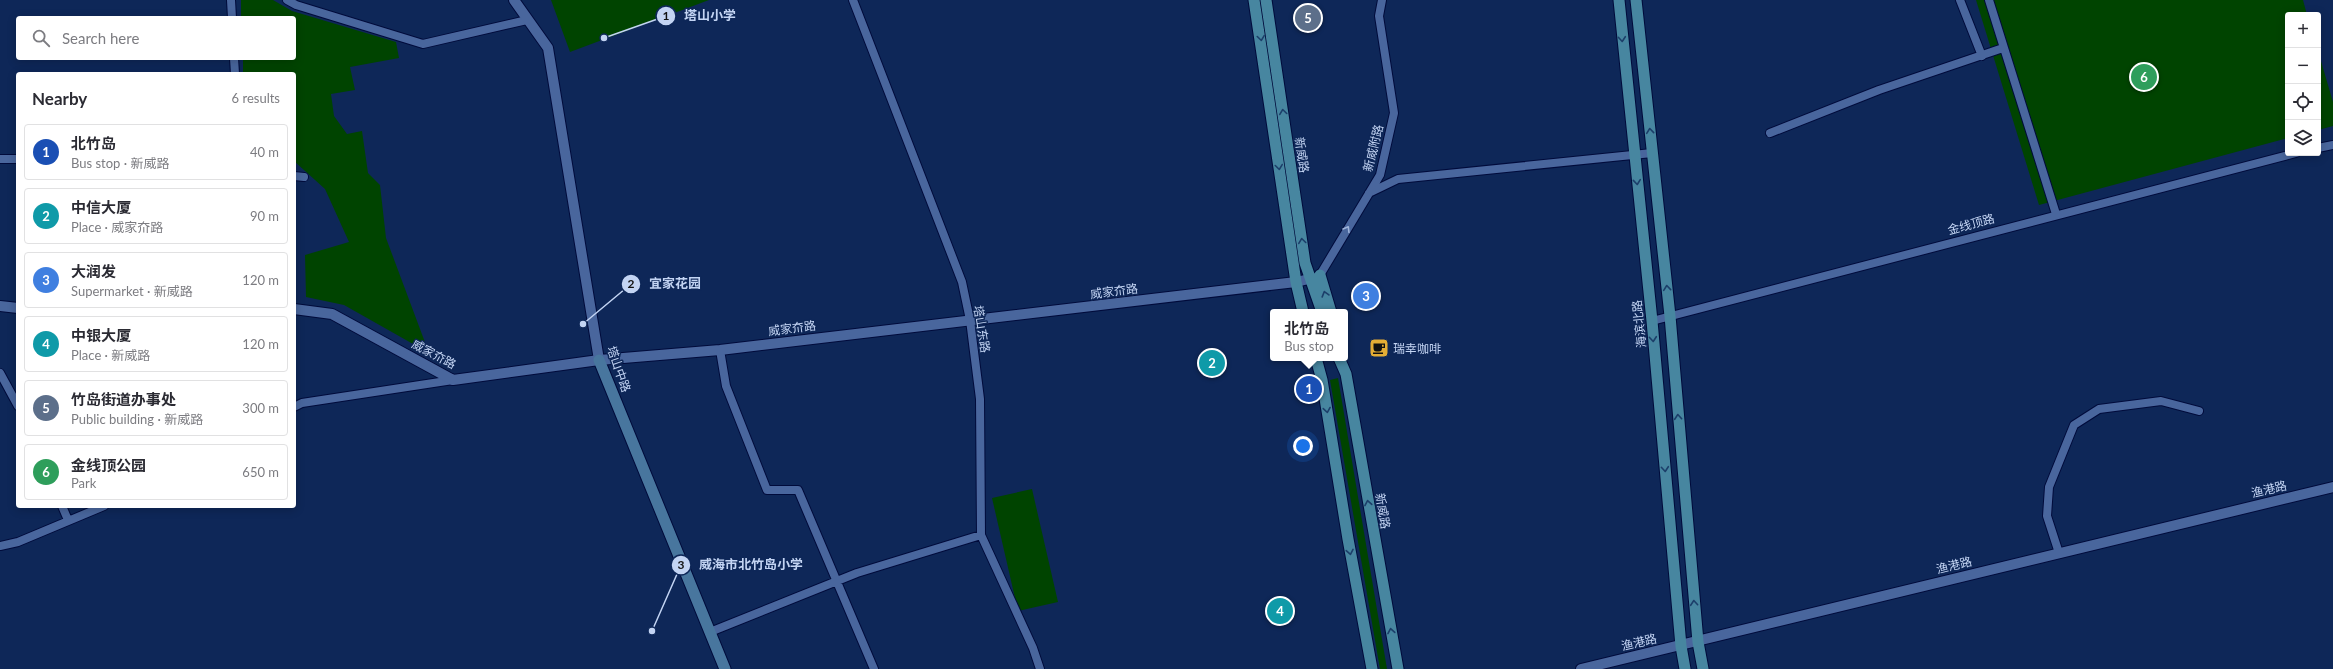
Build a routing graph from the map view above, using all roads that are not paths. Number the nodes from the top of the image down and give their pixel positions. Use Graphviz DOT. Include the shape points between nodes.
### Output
graph roads {
  1 [pos="231,0"];
  2 [pos="287,0"];
  3 [pos="514,0"];
  4 [pos="853,0"];
  5 [pos="1254,0"];
  6 [pos="1266,0"];
  7 [pos="1382,0"];
  8 [pos="1619,0"];
  9 [pos="1636,0"];
  10 [pos="1960,0"];
  11 [pos="1989,0"];
  12 [pos="232,16"];
  13 [pos="527,20"];
  14 [pos="2003,48"];
  15 [pos="1982,56"];
  16 [pos="234,60"];
  17 [pos="235,72"];
  18 [pos="1770,133"];
  19 [pos="2333,145"];
  20 [pos="2321,147"];
  21 [pos="1652,153"];
  22 [pos="1634,156"];
  23 [pos="2285,156"];
  24 [pos="0,159"];
  25 [pos="16,159"];
  26 [pos="296,176"];
  27 [pos="304,177"];
  28 [pos="1369,193"];
  29 [pos="2056,214"];
  30 [pos="1320,275"];
  31 [pos="1309,279"];
  32 [pos="1296,282"];
  33 [pos="0,306"];
  34 [pos="16,308"];
  35 [pos="296,309"];
  36 [pos="1303,309"];
  37 [pos="1321,309"];
  38 [pos="1330,309"];
  39 [pos="1670,316"];
  40 [pos="970,320"];
  41 [pos="1652,321"];
  42 [pos="720,350"];
  43 [pos="599,360"];
  44 [pos="1317,361"];
  45 [pos="1342,361"];
  46 [pos="0,373"];
  47 [pos="453,380"];
  48 [pos="16,402"];
  49 [pos="296,406"];
  50 [pos="2199,410"];
  51 [pos="2333,487"];
  52 [pos="63,508"];
  53 [pos="99,508"];
  54 [pos="68,520"];
  55 [pos="981,535"];
  56 [pos="0,546"];
  57 [pos="2059,553"];
  58 [pos="836,581"];
  59 [pos="710,632"];
  60 [pos="1698,642"];
  61 [pos="1681,646"];
  62 [pos="724,669"];
  63 [pos="874,669"];
  64 [pos="1040,669"];
  65 [pos="1372,669"];
  66 [pos="1398,669"];
  67 [pos="1581,669"];
  68 [pos="1685,669"];
  69 [pos="1703,669"];
  1 -- 12 [label="street"];
  2 -- 13 [label="street" via="423,44"];
  3 -- 13 [label="street, 塔山中路"];
  4 -- 40 [label="street, 塔山东路" via="962,282"];
  5 -- 32 [label="main road, 新威路, one-way"];
  31 -- 6 [label="main road, 新威路, one-way"];
  7 -- 28 [label="street, 新威附路" via="1379,16 1394,113 1380,175"];
  8 -- 22 [label="main road, 海滨北路, one-way"];
  21 -- 9 [label="main road, one-way"];
  10 -- 15 [label="street"];
  11 -- 14 [label="street"];
  13 -- 43 [label="street, 塔山中路" via="548,48"];
  14 -- 15 [label="street"];
  14 -- 29 [label="street"];
  15 -- 18 [label="street" via="1878,90"];
  16 -- 17 [label="street"];
  19 -- 20 [label="street"];
  21 -- 22 [label="street"];
  39 -- 21 [label="main road, one-way"];
  22 -- 28 [label="street" via="1398,179"];
  22 -- 41 [label="main road, 海滨北路, one-way"];
  23 -- 29 [label="street, 金线顶路"];
  24 -- 25 [label="street"];
  26 -- 27 [label="street"];
  30 -- 28 [label="street, 新威附路, one-way"];
  29 -- 39 [label="street, 金线顶路"];
  30 -- 31 [label="street"];
  38 -- 30 [label="main road, one-way"];
  31 -- 32 [label="street, 威家夼路"];
  31 -- 37 [label="main road, 新威路"];
  32 -- 36 [label="main road, 新威路"];
  32 -- 40 [label="street, 威家夼路"];
  33 -- 34 [label="street"];
  35 -- 47 [label="street, 威家夼路" via="332,314"];
  39 -- 41 [label="street, 金线顶路"];
  60 -- 39 [label="main road, one-way"];
  40 -- 42 [label="street, 威家夼路"];
  40 -- 55 [label="street, 塔山东路" via="980,399"];
  41 -- 61 [label="main road, 海滨北路, one-way"];
  42 -- 43 [label="street, 威家夼路"];
  42 -- 58 [label="street" via="726,386 767,490 798,490"];
  43 -- 47 [label="street, 威家夼路"];
  43 -- 59 [label="main road, 塔山中路"];
  44 -- 65 [label="main road, one-way"];
  66 -- 45 [label="main road, 新威路, one-way"];
  46 -- 48 [label="street"];
  47 -- 49 [label="street"];
  50 -- 57 [label="street" via="2161,401 2099,409 2074,425 2049,487 2047,516"];
  51 -- 57 [label="street, 渔港路"];
  52 -- 54 [label="street"];
  53 -- 54 [label="street"];
  54 -- 56 [label="street" via="18,542"];
  55 -- 58 [label="street"];
  55 -- 64 [label="street, 塔山东路"];
  57 -- 60 [label="street, 渔港路"];
  58 -- 59 [label="street"];
  58 -- 63 [label="street"];
  59 -- 62 [label="main road, 塔山中路"];
  60 -- 61 [label="street, 渔港路"];
  60 -- 69 [label="main road"];
  61 -- 67 [label="street, 渔港路"];
  61 -- 68 [label="main road, 海滨北路"];
}
